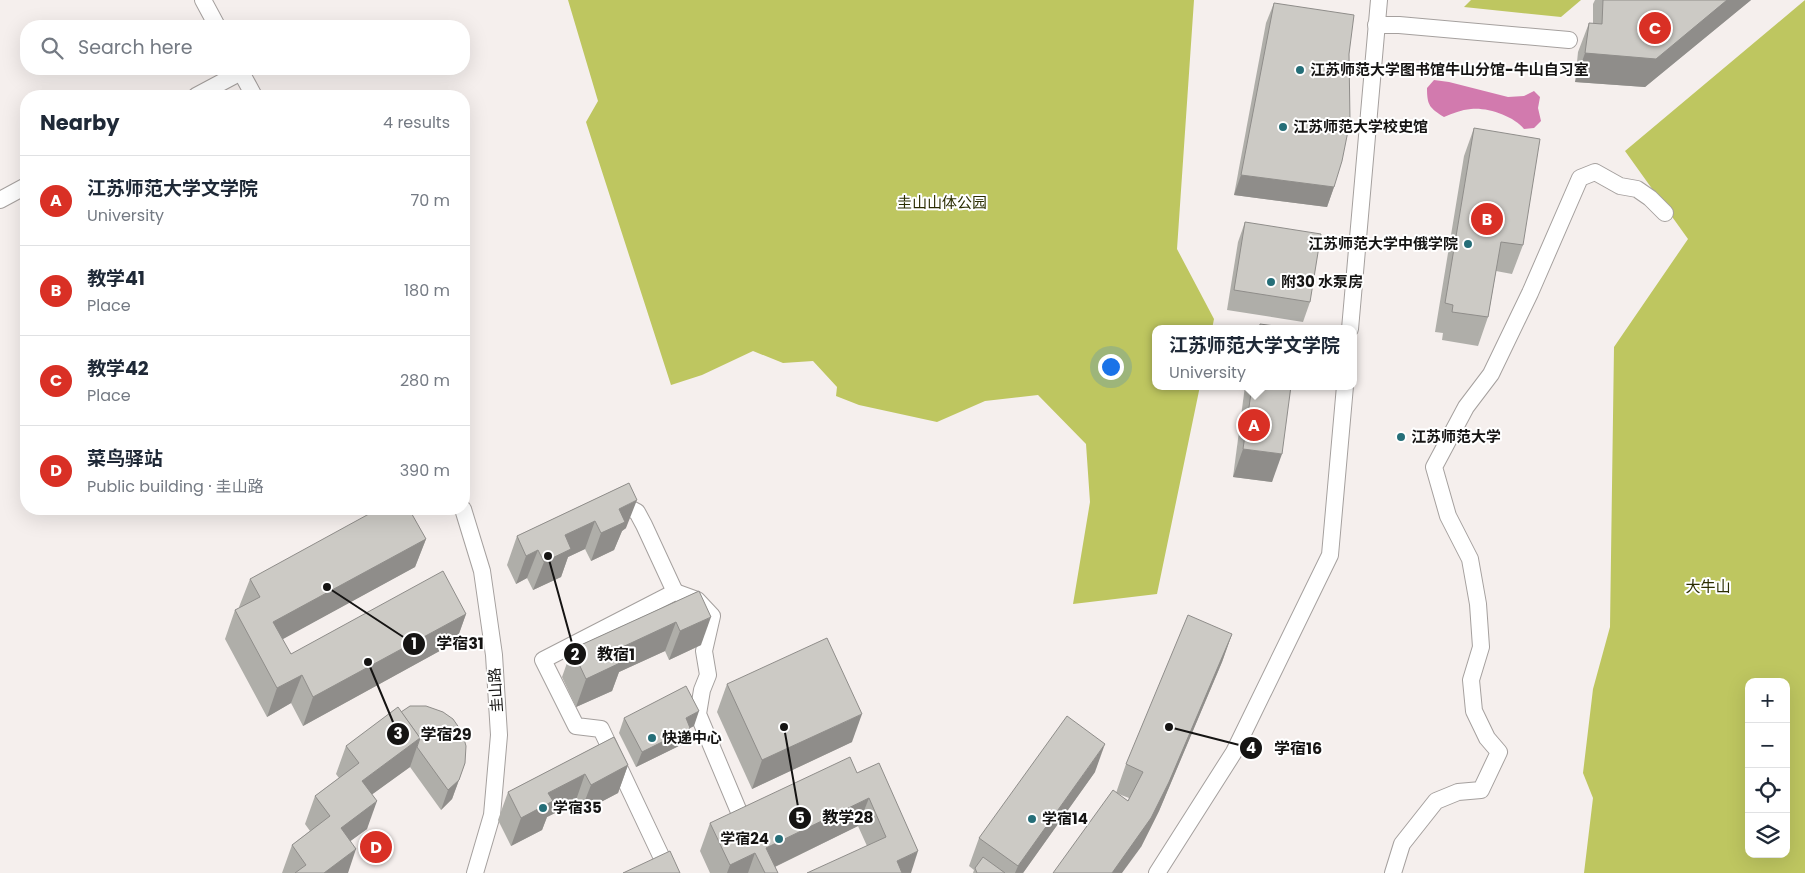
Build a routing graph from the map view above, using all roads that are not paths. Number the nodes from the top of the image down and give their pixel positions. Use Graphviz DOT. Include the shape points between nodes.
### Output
graph roads {
  1 [pos="203,0"];
  2 [pos="1379,0"];
  3 [pos="214,20"];
  4 [pos="1376,25"];
  5 [pos="1569,40"];
  6 [pos="233,75"];
  7 [pos="242,75"];
  8 [pos="207,90"];
  9 [pos="251,90"];
  10 [pos="20,189"];
  11 [pos="0,200"];
  12 [pos="1665,213"];
  13 [pos="1350,325"];
  14 [pos="1345,390"];
  15 [pos="599,508"];
  16 [pos="465,515"];
  17 [pos="675,592"];
  18 [pos="742,819"];
  19 [pos="661,856"];
  20 [pos="476,873"];
  21 [pos="1157,873"];
  22 [pos="1393,873"];
  1 -- 3 [label="street"];
  2 -- 4 [label="street"];
  4 -- 5 [label="street"];
  4 -- 13 [label="street"];
  6 -- 8 [label="street"];
  7 -- 9 [label="street"];
  10 -- 11 [label="street"];
  12 -- 22 [label="street" via="1637,189 1620,186 1595,172 1580,178 1491,374 1466,407 1434,467 1448,516 1470,559 1478,604 1481,647 1471,680 1474,711 1487,738 1499,752 1481,790 1458,792 1436,801 1402,844"];
  14 -- 21 [label="street" via="1330,554 1234,752"];
  15 -- 17 [label="street" via="620,503 637,512"];
  16 -- 20 [label="street, 圭山路" via="482,571 494,655 499,735 492,815"];
  17 -- 18 [label="street" via="697,600 712,616 704,651 708,675 698,714"];
  17 -- 19 [label="street" via="543,660 576,726 601,729"];
}
